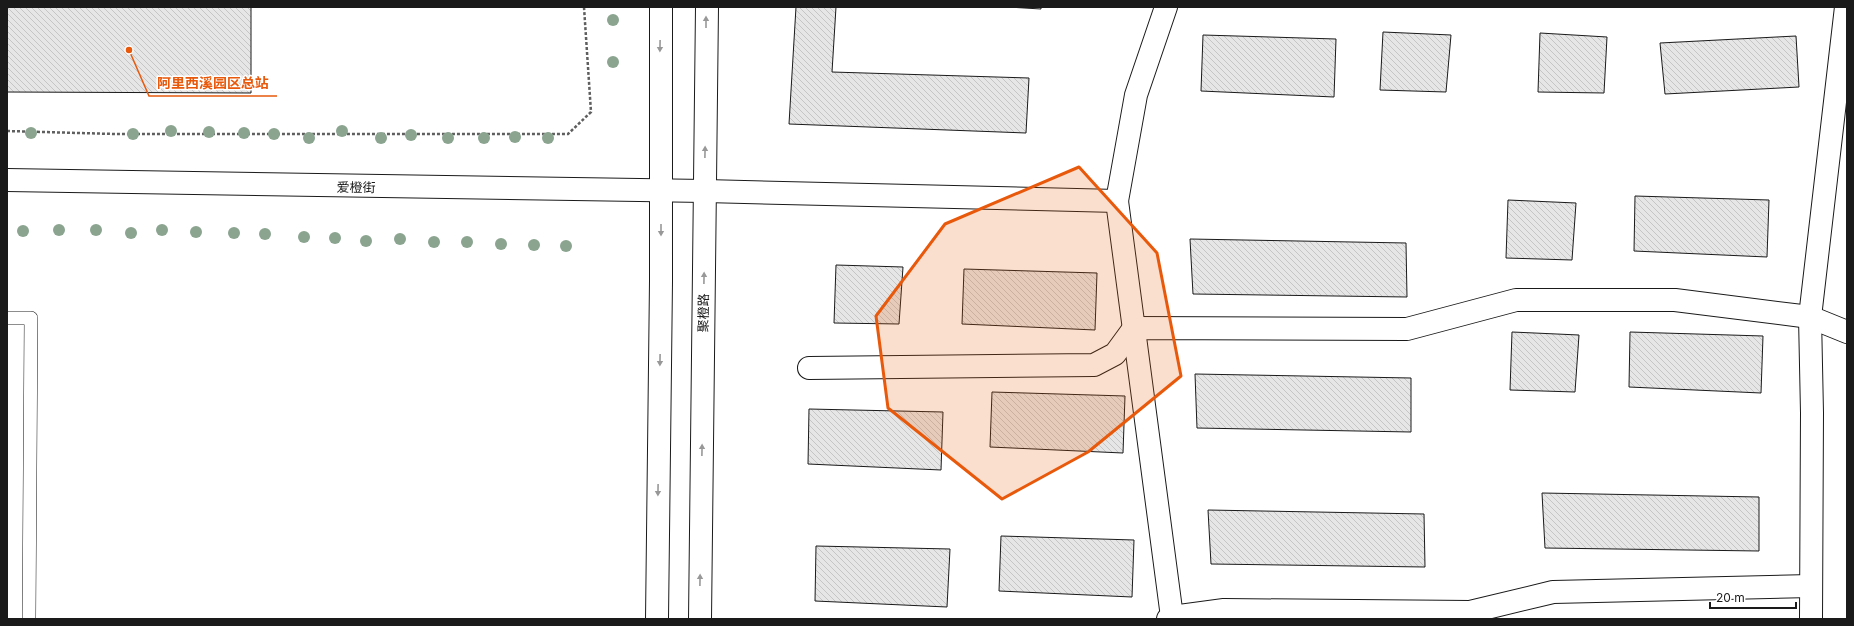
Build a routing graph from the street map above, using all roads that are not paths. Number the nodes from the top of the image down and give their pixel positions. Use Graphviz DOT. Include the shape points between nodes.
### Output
graph roads {
  1 [pos="661,7"];
  2 [pos="707,7"];
  3 [pos="1166,7"];
  4 [pos="1846,7"];
  5 [pos="7,180"];
  6 [pos="660,191"];
  7 [pos="705,191"];
  8 [pos="1117,201"];
  9 [pos="1810,317"];
  10 [pos="7,318"];
  11 [pos="1134,328"];
  12 [pos="1847,332"];
  13 [pos="809,368"];
  14 [pos="1811,586"];
  15 [pos="1170,618"];
  16 [pos="29,619"];
  17 [pos="657,619"];
  18 [pos="700,619"];
  19 [pos="1811,619"];
  1 -- 6 [label="street, one-way"];
  7 -- 2 [label="street, 聚橙路, one-way"];
  3 -- 8 [label="street" via="1136,95"];
  4 -- 9 [label="street"];
  5 -- 6 [label="street, 爱橙街"];
  6 -- 7 [label="street, 爱橙街"];
  6 -- 17 [label="street, one-way"];
  7 -- 8 [label="street, 爱橙街"];
  18 -- 7 [label="street, 聚橙路, one-way"];
  8 -- 11 [label="street"];
  9 -- 11 [label="street" via="1675,300 1516,300 1407,329"];
  9 -- 12 [label="street"];
  9 -- 14 [label="street"];
  10 -- 16 [label="lane" via="31,318"];
  11 -- 13 [label="street" via="1115,354 1094,365"];
  11 -- 15 [label="street"];
  14 -- 15 [label="street" via="1553,592 1470,612 1224,610"];
  14 -- 19 [label="street"];
}
